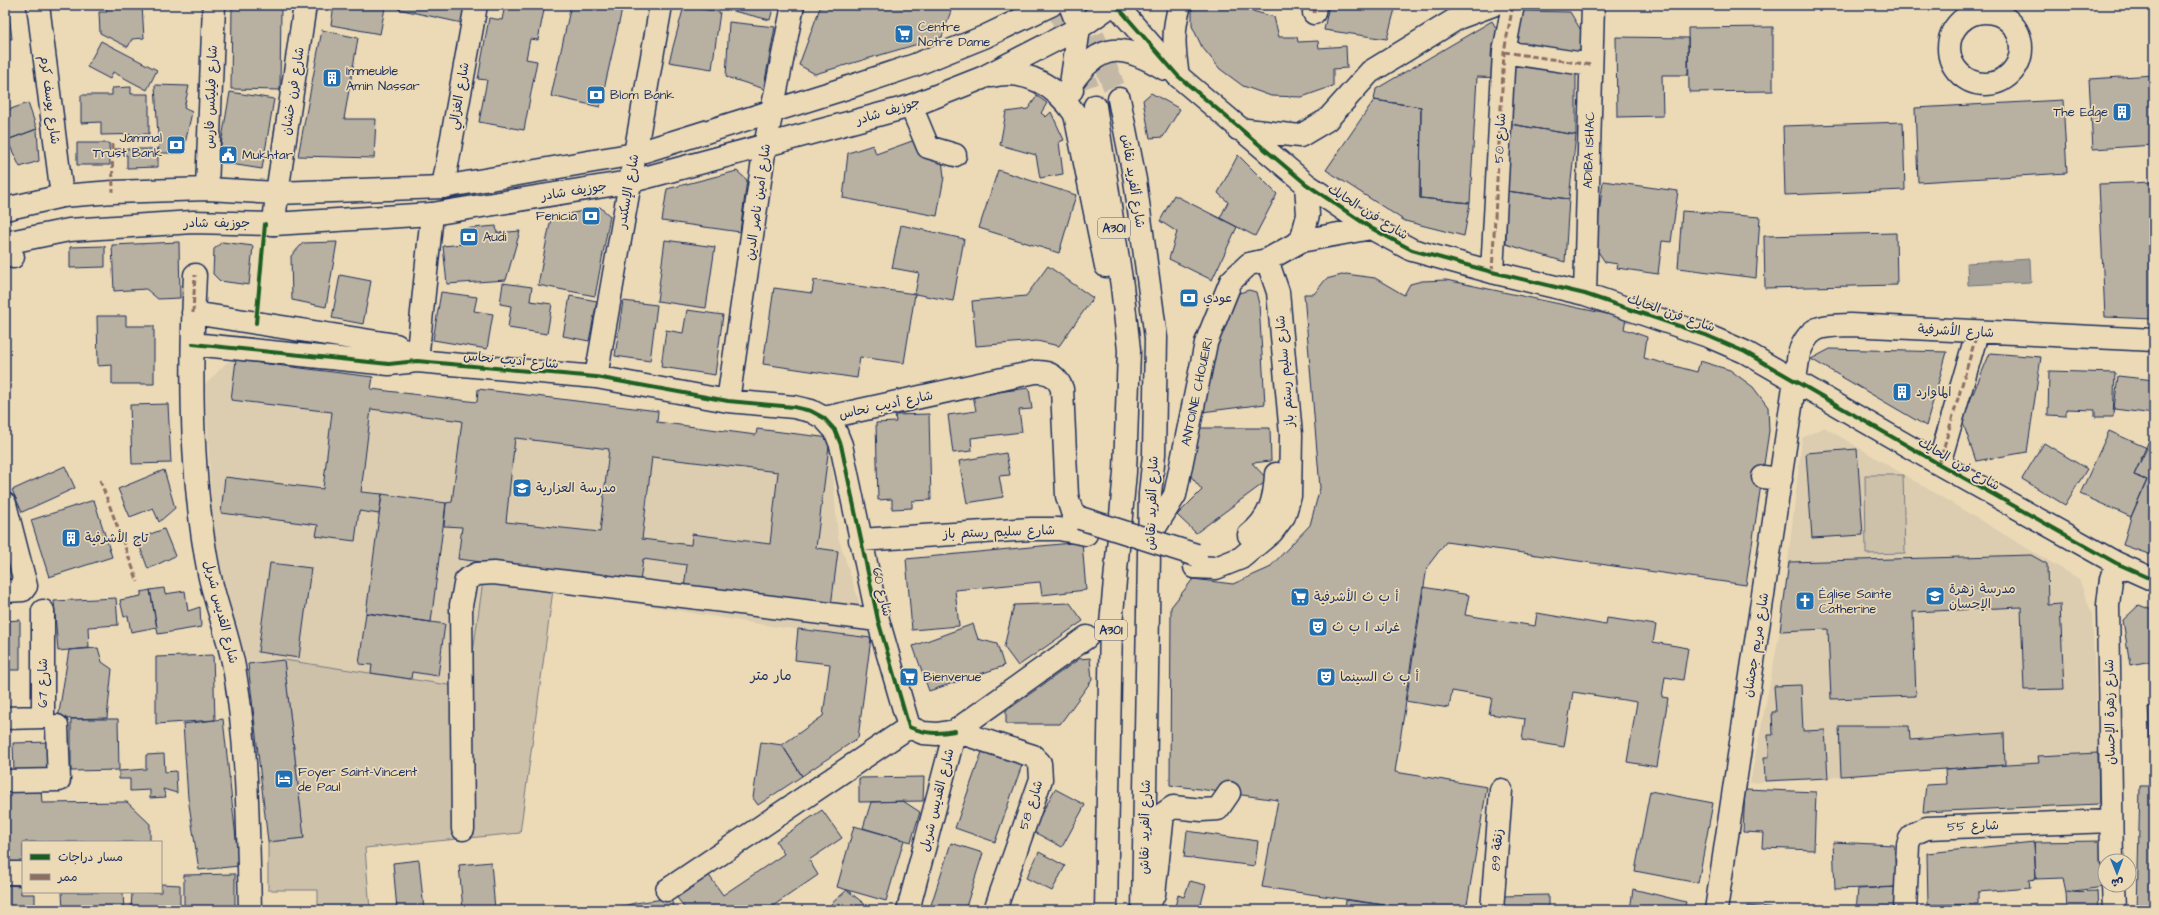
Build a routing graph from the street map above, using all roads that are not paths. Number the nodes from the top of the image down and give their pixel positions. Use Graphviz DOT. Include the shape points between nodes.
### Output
graph roads {
  1 [pos="38,5"];
  2 [pos="214,5"];
  3 [pos="306,5"];
  4 [pos="476,5"];
  5 [pos="660,5"];
  6 [pos="793,5"];
  7 [pos="1070,5"];
  8 [pos="1112,5"];
  9 [pos="1116,5"];
  10 [pos="1180,5"];
  11 [pos="1493,5"];
  12 [pos="1513,5"];
  13 [pos="1593,5"];
  14 [pos="1048,7"];
  15 [pos="1079,28"];
  16 [pos="1504,52"];
  17 [pos="1591,65"];
  18 [pos="1178,76"];
  19 [pos="982,78"];
  20 [pos="1071,84"];
  21 [pos="1119,99"];
  22 [pos="911,106"];
  23 [pos="1095,106"];
  24 [pos="772,110"];
  25 [pos="1075,114"];
  26 [pos="1238,129"];
  27 [pos="765,146"];
  28 [pos="635,154"];
  29 [pos="955,155"];
  30 [pos="629,182"];
  31 [pos="1306,184"];
  32 [pos="443,187"];
  33 [pos="207,189"];
  34 [pos="277,193"];
  35 [pos="62,196"];
  36 [pos="5,209"];
  37 [pos="432,214"];
  38 [pos="274,224"];
  39 [pos="1371,228"];
  40 [pos="1300,241"];
  41 [pos="8,250"];
  42 [pos="1267,260"];
  43 [pos="1492,272"];
  44 [pos="195,275"];
  45 [pos="1585,294"];
  46 [pos="193,313"];
  47 [pos="1977,333"];
  48 [pos="2154,340"];
  49 [pos="192,344"];
  50 [pos="1130,350"];
  51 [pos="417,362"];
  52 [pos="596,377"];
  53 [pos="1796,381"];
  54 [pos="728,401"];
  55 [pos="824,418"];
  56 [pos="1939,464"];
  57 [pos="5,504"];
  58 [pos="1079,520"];
  59 [pos="1151,534"];
  60 [pos="860,540"];
  61 [pos="1196,561"];
  62 [pos="2116,563"];
  63 [pos="2154,580"];
  64 [pos="15,590"];
  65 [pos="43,611"];
  66 [pos="878,620"];
  67 [pos="1088,636"];
  68 [pos="5,718"];
  69 [pos="57,726"];
  70 [pos="909,727"];
  71 [pos="955,731"];
  72 [pos="5,781"];
  73 [pos="1501,790"];
  74 [pos="1229,793"];
  75 [pos="2111,821"];
  76 [pos="463,829"];
  77 [pos="2112,853"];
  78 [pos="5,873"];
  79 [pos="22,873"];
  80 [pos="667,890"];
  81 [pos="2113,893"];
  82 [pos="250,910"];
  83 [pos="908,910"];
  84 [pos="995,910"];
  85 [pos="1106,910"];
  86 [pos="1143,910"];
  87 [pos="1146,910"];
  88 [pos="1492,910"];
  89 [pos="1716,910"];
  90 [pos="1905,910"];
  91 [pos="2114,910"];
  1 -- 35 [label="main road, شارع يوسف كرم"];
  2 -- 33 [label="main road, شارع فيليكس فارس"];
  3 -- 34 [label="main road, شارع فرن خشان"];
  4 -- 32 [label="main road, شارع الغزالي"];
  5 -- 28 [label="main road, شارع الإسكندر"];
  6 -- 24 [label="main road, شارع أمين ناصر الدين"];
  7 -- 15 [label="main road"];
  8 -- 15 [label="main road, جوزيف شادر"];
  9 -- 18 [label="main road"];
  10 -- 18 [label="main road" via="1174,27 1173,46"];
  11 -- 26 [label="main road" via="1458,18 1370,72 1327,120 1300,136"];
  12 -- 16 [label="main road, شارع 50"];
  13 -- 17 [label="main road, ADIBA ISHAC"];
  14 -- 24 [label="main road, جوزيف شادر" via="915,65"];
  15 -- 19 [label="main road, جوزيف شادر"];
  15 -- 20 [label="main road"];
  16 -- 17 [label="main road"];
  16 -- 43 [label="main road, شارع 50"];
  17 -- 45 [label="main road, ADIBA ISHAC"];
  18 -- 20 [label="main road" via="1139,55 1114,51 1088,62"];
  18 -- 26 [label="main road, شارع فرن الحايك"];
  19 -- 22 [label="main road, جوزيف شادر"];
  19 -- 25 [label="main road" via="1012,74 1042,82 1055,91"];
  20 -- 25 [label="main road"];
  21 -- 59 [label="main road, شارع ألفريد نقاش / A301" via="1135,180 1156,338 1154,454 1150,494"];
  22 -- 27 [label="main road, جوزيف شادر"];
  22 -- 29 [label="main road" via="928,147"];
  23 -- 50 [label="main road, شارع ألفريد نقاش / A301"];
  24 -- 27 [label="main road, شارع أمين ناصر الدين"];
  24 -- 28 [label="main road, جوزيف شادر"];
  25 -- 50 [label="main road" via="1104,260"];
  26 -- 31 [label="main road, شارع فرن الحايك"];
  27 -- 30 [label="main road, جوزيف شادر"];
  27 -- 54 [label="main road, شارع أمين ناصر الدين"];
  28 -- 30 [label="main road, شارع الإسكندر"];
  28 -- 32 [label="main road, جوزيف شادر"];
  30 -- 37 [label="main road, جوزيف شادر"];
  30 -- 52 [label="main road, شارع الإسكندر"];
  31 -- 39 [label="main road, شارع فرن الحايك"];
  31 -- 40 [label="main road" via="1308,215"];
  32 -- 34 [label="main road, جوزيف شادر"];
  33 -- 34 [label="main road, جوزيف شادر"];
  33 -- 35 [label="main road, جوزيف شادر"];
  34 -- 38 [label="main road, شارع فرن خشان"];
  35 -- 36 [label="main road, جوزيف شادر"];
  37 -- 38 [label="main road, جوزيف شادر"];
  37 -- 51 [label="main road"];
  38 -- 41 [label="main road, جوزيف شادر" via="193,222 69,230"];
  39 -- 40 [label="main road, ANTOINE CHOUEIRI"];
  39 -- 43 [label="main road, شارع فرن الحايك" via="1412,250"];
  40 -- 42 [label="main road, ANTOINE CHOUEIRI"];
  42 -- 59 [label="main road, ANTOINE CHOUEIRI" via="1249,264 1231,281 1206,343 1175,494"];
  42 -- 61 [label="main road, شارع سليم رستم باز" via="1264,288 1276,434 1275,496 1256,530 1225,553"];
  42 -- 61 [label="main road, شارع سليم رستم باز" via="1279,300 1291,435 1290,496 1284,516 1272,532 1241,558 1231,572"];
  43 -- 45 [label="main road, شارع فرن الحايك"];
  44 -- 46 [label="main road, شارع القديس شربل"];
  45 -- 53 [label="main road, شارع فرن الحايك" via="1708,336 1745,352"];
  46 -- 49 [label="main road, شارع القديس شربل"];
  46 -- 51 [label="main road" via="396,345"];
  47 -- 48 [label="main road, شارع الأشرفية"];
  47 -- 53 [label="main road, شارع الأشرفية" via="1824,326 1811,331 1804,340 1799,353"];
  47 -- 56 [label="main road"];
  49 -- 51 [label="main road, شارع أديب نحاس" via="389,364"];
  49 -- 82 [label="main road, شارع القديس شربل" via="195,458 201,521 209,574 235,672 242,731"];
  50 -- 85 [label="main road, شارع ألفريد نقاش / A301" via="1125,472 1111,624"];
  51 -- 52 [label="main road, شارع أديب نحاس"];
  52 -- 54 [label="main road, شارع أديب نحاس"];
  53 -- 56 [label="main road, شارع فرن الحايك"];
  53 -- 89 [label="main road, شارع مريم جحشان" via="1771,483"];
  54 -- 55 [label="main road, شارع أديب نحاس" via="794,407 811,411"];
  55 -- 58 [label="main road, شارع أديب نحاس" via="1035,372 1049,373 1059,382 1062,389 1067,496"];
  55 -- 60 [label="main road, شارع 60" via="835,430 841,445"];
  56 -- 62 [label="main road, شارع فرن الحايك"];
  57 -- 64 [label="main road"];
  58 -- 60 [label="main road, شارع سليم رستم باز" via="1059,530 1031,529"];
  58 -- 61 [label="main road, شارع سليم رستم باز, bridge"];
  59 -- 86 [label="main road, شارع ألفريد نقاش / A301"];
  60 -- 66 [label="main road, شارع 60"];
  62 -- 63 [label="main road, شارع فرن الحايك"];
  62 -- 75 [label="main road, شارع زهرة الإحسان" via="2108,605"];
  65 -- 68 [label="main road, شارع 67" via="44,717"];
  66 -- 70 [label="main road, شارع 60"];
  66 -- 76 [label="main road" via="494,573 477,574 466,580 461,605"];
  67 -- 71 [label="main road, شارع القديس شربل"];
  69 -- 72 [label="main road" via="59,780"];
  70 -- 71 [label="main road" via="923,733"];
  70 -- 80 [label="main road"];
  71 -- 83 [label="main road, شارع القديس شربل"];
  71 -- 84 [label="main road, شارع 58" via="1033,756 1040,763 1041,779"];
  73 -- 88 [label="main road, زنقة 89"];
  74 -- 87 [label="main road" via="1218,809 1173,807 1163,814 1154,894"];
  75 -- 77 [label="main road, شارع زهرة الإحسان"];
  75 -- 90 [label="main road, شارع 55" via="1933,827 1915,833 1908,845"];
  78 -- 79 [label="main road"];
  81 -- 91 [label="main road"];
}
